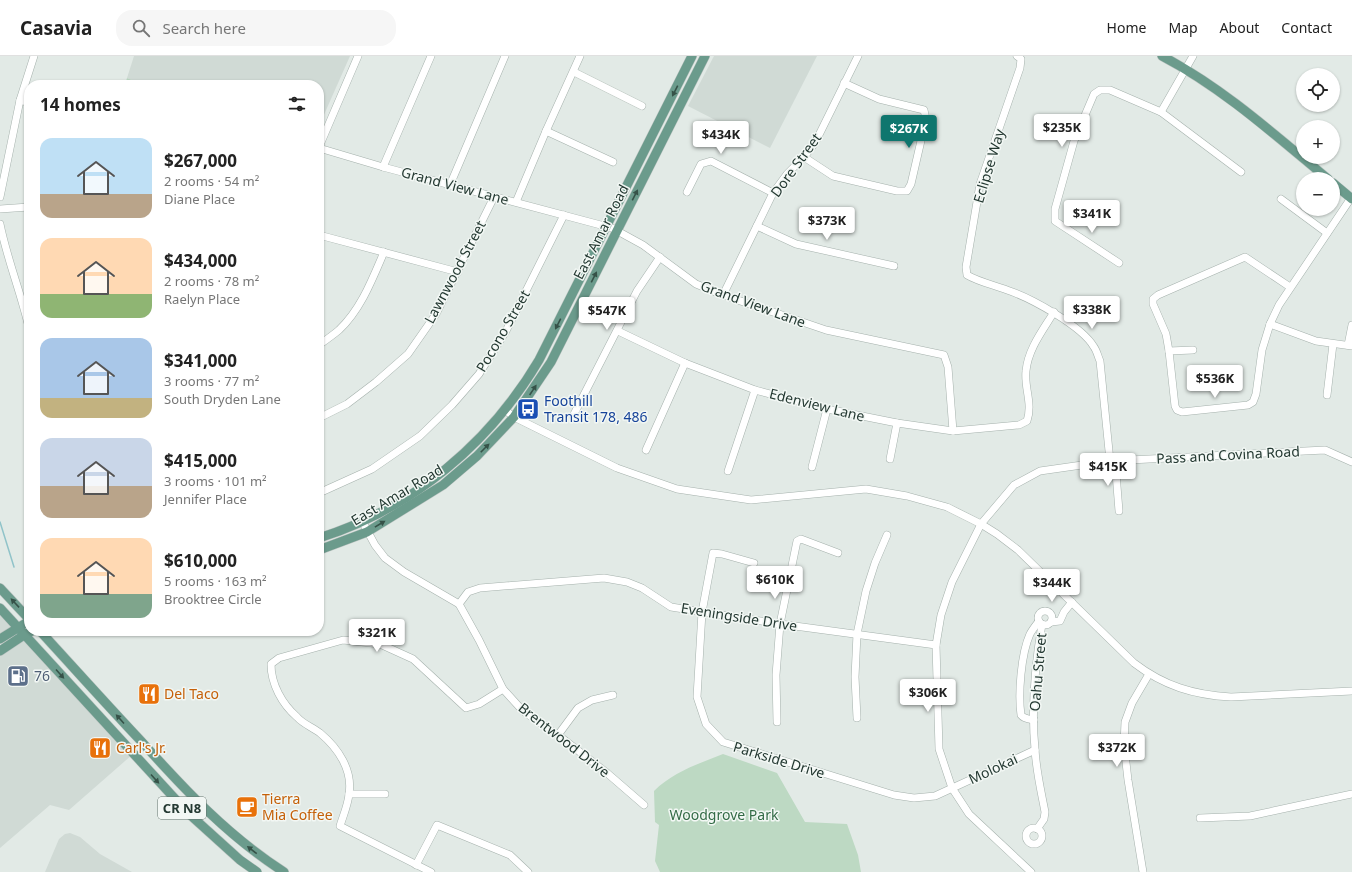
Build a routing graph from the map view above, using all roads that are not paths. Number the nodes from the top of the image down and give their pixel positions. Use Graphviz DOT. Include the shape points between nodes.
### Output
graph roads {
  1 [pos="34,56"];
  2 [pos="358,56"];
  3 [pos="431,56"];
  4 [pos="505,56"];
  5 [pos="580,56"];
  6 [pos="693,56"];
  7 [pos="858,56"];
  8 [pos="1162,56"];
  9 [pos="1194,56"];
  10 [pos="1019,57"];
  11 [pos="704,58"];
  12 [pos="1186,69"];
  13 [pos="574,72"];
  14 [pos="26,80"];
  15 [pos="844,83"];
  16 [pos="24,87"];
  17 [pos="20,100"];
  18 [pos="24,101"];
  19 [pos="642,106"];
  20 [pos="1161,112"];
  21 [pos="546,131"];
  22 [pos="324,136"];
  23 [pos="324,149"];
  24 [pos="804,157"];
  25 [pos="613,162"];
  26 [pos="383,167"];
  27 [pos="1241,172"];
  28 [pos="1319,172"];
  29 [pos="450,185"];
  30 [pos="1340,189"];
  31 [pos="687,192"];
  32 [pos="773,193"];
  33 [pos="0,197"];
  34 [pos="494,197"];
  35 [pos="1351,198"];
  36 [pos="1281,199"];
  37 [pos="516,202"];
  38 [pos="24,207"];
  39 [pos="0,209"];
  40 [pos="564,215"];
  41 [pos="0,224"];
  42 [pos="607,226"];
  43 [pos="757,226"];
  44 [pos="618,230"];
  45 [pos="1327,233"];
  46 [pos="324,236"];
  47 [pos="384,252"];
  48 [pos="660,257"];
  49 [pos="1120,263"];
  50 [pos="894,266"];
  51 [pos="458,272"];
  52 [pos="1290,287"];
  53 [pos="723,295"];
  54 [pos="24,298"];
  55 [pos="1054,312"];
  56 [pos="1270,324"];
  57 [pos="1352,325"];
  58 [pos="618,331"];
  59 [pos="324,341"];
  60 [pos="1333,344"];
  61 [pos="1350,346"];
  62 [pos="1193,350"];
  63 [pos="1169,351"];
  64 [pos="685,363"];
  65 [pos="755,390"];
  66 [pos="1327,395"];
  67 [pos="827,409"];
  68 [pos="505,410"];
  69 [pos="324,416"];
  70 [pos="573,416"];
  71 [pos="514,417"];
  72 [pos="897,423"];
  73 [pos="953,430"];
  74 [pos="646,450"];
  75 [pos="890,459"];
  76 [pos="1113,461"];
  77 [pos="1352,462"];
  78 [pos="812,467"];
  79 [pos="728,471"];
  80 [pos="324,491"];
  81 [pos="1119,511"];
  82 [pos="362,521"];
  83 [pos="980,524"];
  84 [pos="367,532"];
  85 [pos="887,535"];
  86 [pos="324,536"];
  87 [pos="324,548"];
  88 [pos="838,553"];
  89 [pos="754,562"];
  90 [pos="0,588"];
  91 [pos="1072,602"];
  92 [pos="458,604"];
  93 [pos="0,608"];
  94 [pos="702,612"];
  95 [pos="24,614"];
  96 [pos="1051,622"];
  97 [pos="24,623"];
  98 [pos="1040,623"];
  99 [pos="780,624"];
  100 [pos="17,628"];
  101 [pos="24,631"];
  102 [pos="857,634"];
  103 [pos="24,636"];
  104 [pos="31,636"];
  105 [pos="45,636"];
  106 [pos="0,639"];
  107 [pos="936,645"];
  108 [pos="0,651"];
  109 [pos="1149,674"];
  110 [pos="503,689"];
  111 [pos="1352,691"];
  112 [pos="613,695"];
  113 [pos="857,718"];
  114 [pos="1034,720"];
  115 [pos="777,722"];
  116 [pos="558,735"];
  117 [pos="140,741"];
  118 [pos="129,750"];
  119 [pos="1035,750"];
  120 [pos="952,788"];
  121 [pos="349,794"];
  122 [pos="385,794"];
  123 [pos="1352,794"];
  124 [pos="644,805"];
  125 [pos="1200,818"];
  126 [pos="1038,829"];
  127 [pos="416,864"];
  128 [pos="257,872"];
  129 [pos="284,872"];
  130 [pos="431,872"];
  131 [pos="528,872"];
  132 [pos="1031,872"];
  133 [pos="1143,872"];
  1 -- 14 [label="street"];
  2 -- 22 [label="street"];
  3 -- 26 [label="street"];
  4 -- 29 [label="street"];
  5 -- 13 [label="street"];
  6 -- 11 [label="street"];
  6 -- 42 [label="main road, East Amar Road, one-way"];
  7 -- 15 [label="street, Dore Street"];
  8 -- 12 [label="main road"];
  9 -- 12 [label="street"];
  10 -- 55 [label="street, Eclipse Way" via="1020,68 980,184 966,267 967,275 1009,290"];
  44 -- 11 [label="main road, East Amar Road, one-way"];
  12 -- 20 [label="street"];
  12 -- 28 [label="main road" via="1238,105"];
  13 -- 19 [label="street"];
  13 -- 21 [label="street"];
  15 -- 24 [label="street, Dore Street" via="815,143"];
  15 -- 24 [label="street" via="879,99 924,110 926,119 911,184 907,191 897,191 833,176"];
  16 -- 17 [label="street"];
  17 -- 18 [label="street"];
  17 -- 33 [label="street"];
  20 -- 27 [label="street"];
  20 -- 49 [label="street" via="1110,90 1100,90 1094,94 1074,141 1055,209 1055,221"];
  21 -- 25 [label="street"];
  21 -- 37 [label="street"];
  23 -- 26 [label="street, Grand View Lane"];
  24 -- 32 [label="street, Dore Street"];
  26 -- 29 [label="street, Grand View Lane"];
  29 -- 34 [label="street, Grand View Lane"];
  30 -- 35 [label="main road"];
  31 -- 32 [label="street" via="701,164 710,161"];
  32 -- 43 [label="street, Dore Street"];
  34 -- 37 [label="street, Grand View Lane"];
  34 -- 51 [label="street, Lawnwood Street"];
  35 -- 45 [label="street"];
  36 -- 45 [label="street"];
  37 -- 40 [label="street, Grand View Lane"];
  38 -- 39 [label="street"];
  40 -- 42 [label="street, Grand View Lane"];
  40 -- 80 [label="street, Pocono Street" via="506,331 479,374 420,436 372,470"];
  41 -- 54 [label="street" via="4,244"];
  42 -- 44 [label="street, Grand View Lane"];
  42 -- 68 [label="main road, East Amar Road, one-way" via="539,360"];
  43 -- 50 [label="street" via="796,244"];
  43 -- 53 [label="street, Dore Street"];
  44 -- 48 [label="street, Grand View Lane"];
  71 -- 44 [label="main road, East Amar Road, one-way" via="551,362"];
  45 -- 52 [label="street"];
  46 -- 47 [label="street"];
  47 -- 51 [label="street"];
  47 -- 59 [label="street" via="357,308 339,330"];
  48 -- 53 [label="street, Grand View Lane" via="696,284"];
  48 -- 58 [label="street" via="637,291"];
  51 -- 69 [label="street, Lawnwood Street" via="436,314 408,354 347,404"];
  52 -- 56 [label="street"];
  52 -- 63 [label="street" via="1245,257 1158,295 1153,299 1153,304 1166,334"];
  53 -- 73 [label="street, Grand View Lane" via="826,330 944,355 948,367"];
  55 -- 73 [label="street, Edenview Lane" via="1029,353 1026,372 1030,412 1027,421 1019,425"];
  55 -- 76 [label="street" via="1085,336 1094,346 1100,361"];
  56 -- 60 [label="street" via="1316,341"];
  56 -- 63 [label="street" via="1262,350 1256,394 1253,402 1248,405 1182,412 1177,410"];
  57 -- 61 [label="street"];
  58 -- 64 [label="street, Edenview Lane"];
  58 -- 70 [label="street"];
  60 -- 61 [label="street"];
  60 -- 66 [label="street"];
  62 -- 63 [label="street"];
  64 -- 65 [label="street, Edenview Lane"];
  64 -- 74 [label="street"];
  65 -- 67 [label="street, Edenview Lane"];
  65 -- 79 [label="street"];
  67 -- 72 [label="street, Edenview Lane"];
  67 -- 78 [label="street"];
  68 -- 71 [label="street"];
  68 -- 82 [label="main road, East Amar Road" via="479,439 439,474 412,494"];
  71 -- 83 [label="street" via="617,468 677,489 751,500 866,489 907,496 947,507"];
  84 -- 71 [label="main road, East Amar Road, one-way" via="444,485 477,456"];
  72 -- 73 [label="street, Edenview Lane"];
  72 -- 75 [label="street"];
  76 -- 77 [label="street, Pass and Covina Road" via="1325,450"];
  76 -- 81 [label="street"];
  76 -- 83 [label="street, Pass and Covina Road" via="1040,471 1014,485"];
  82 -- 84 [label="street"];
  82 -- 86 [label="main road, East Amar Road"];
  83 -- 91 [label="street" via="1028,558"];
  83 -- 107 [label="street, Pass and Covina Road" via="952,582 941,615"];
  84 -- 87 [label="main road, East Amar Road"];
  84 -- 92 [label="street" via="385,558"];
  85 -- 102 [label="street" via="866,591"];
  88 -- 99 [label="street" via="798,540"];
  89 -- 94 [label="street, Parkside Drive" via="713,553"];
  95 -- 90 [label="main road, one-way"];
  91 -- 96 [label="street" via="1060,621"];
  91 -- 109 [label="street" via="1120,650"];
  92 -- 94 [label="street, Eveningside Drive" via="468,592 480,588 604,578 642,588 671,607"];
  92 -- 110 [label="street, Brentwood Drive"];
  93 -- 100 [label="main road, CR N8"];
  94 -- 99 [label="street, Eveningside Drive"];
  94 -- 120 [label="street, Parkside Drive" via="697,697 706,724 723,742 894,795 914,798 935,796"];
  96 -- 98 [label="street" via="1047,625"];
  96 -- 98 [label="street" via="1050,614 1045,611 1039,614"];
  97 -- 100 [label="main road"];
  98 -- 114 [label="street, Oahu Street"];
  98 -- 114 [label="street, Oahu Street" via="1030,635 1021,676 1022,717"];
  99 -- 102 [label="street, Eveningside Drive"];
  99 -- 115 [label="street" via="776,675"];
  100 -- 101 [label="main road, CR N8"];
  100 -- 106 [label="main road"];
  102 -- 107 [label="street, Eveningside Drive"];
  102 -- 113 [label="street"];
  103 -- 108 [label="main road"];
  104 -- 118 [label="main road, CR N8, one-way"];
  117 -- 105 [label="main road, CR N8, one-way"];
  107 -- 120 [label="street, Pass and Covina Road" via="939,749"];
  109 -- 111 [label="street" via="1178,687 1212,696"];
  109 -- 133 [label="street" via="1132,703 1125,722 1124,745"];
  110 -- 116 [label="street, Brentwood Drive" via="523,711"];
  110 -- 121 [label="street" via="479,704 466,708 413,659 380,644 343,640 279,658 271,664 271,674 281,700 297,718 332,744 343,759 349,777"];
  112 -- 116 [label="street" via="592,700 578,708"];
  114 -- 119 [label="street, Oahu Street"];
  116 -- 124 [label="street, Brentwood Drive"];
  117 -- 118 [label="main road"];
  129 -- 117 [label="main road, CR N8, one-way" via="266,861 219,823"];
  118 -- 128 [label="main road, CR N8, one-way" via="188,814"];
  119 -- 120 [label="street, Molokai"];
  119 -- 126 [label="street, Oahu Street" via="1045,812"];
  120 -- 132 [label="street, Pass and Covina Road" via="969,814"];
  121 -- 122 [label="street"];
  121 -- 127 [label="street" via="340,826"];
  123 -- 125 [label="street" via="1250,816"];
  127 -- 130 [label="street"];
  127 -- 131 [label="street" via="437,825 510,855"];
}
